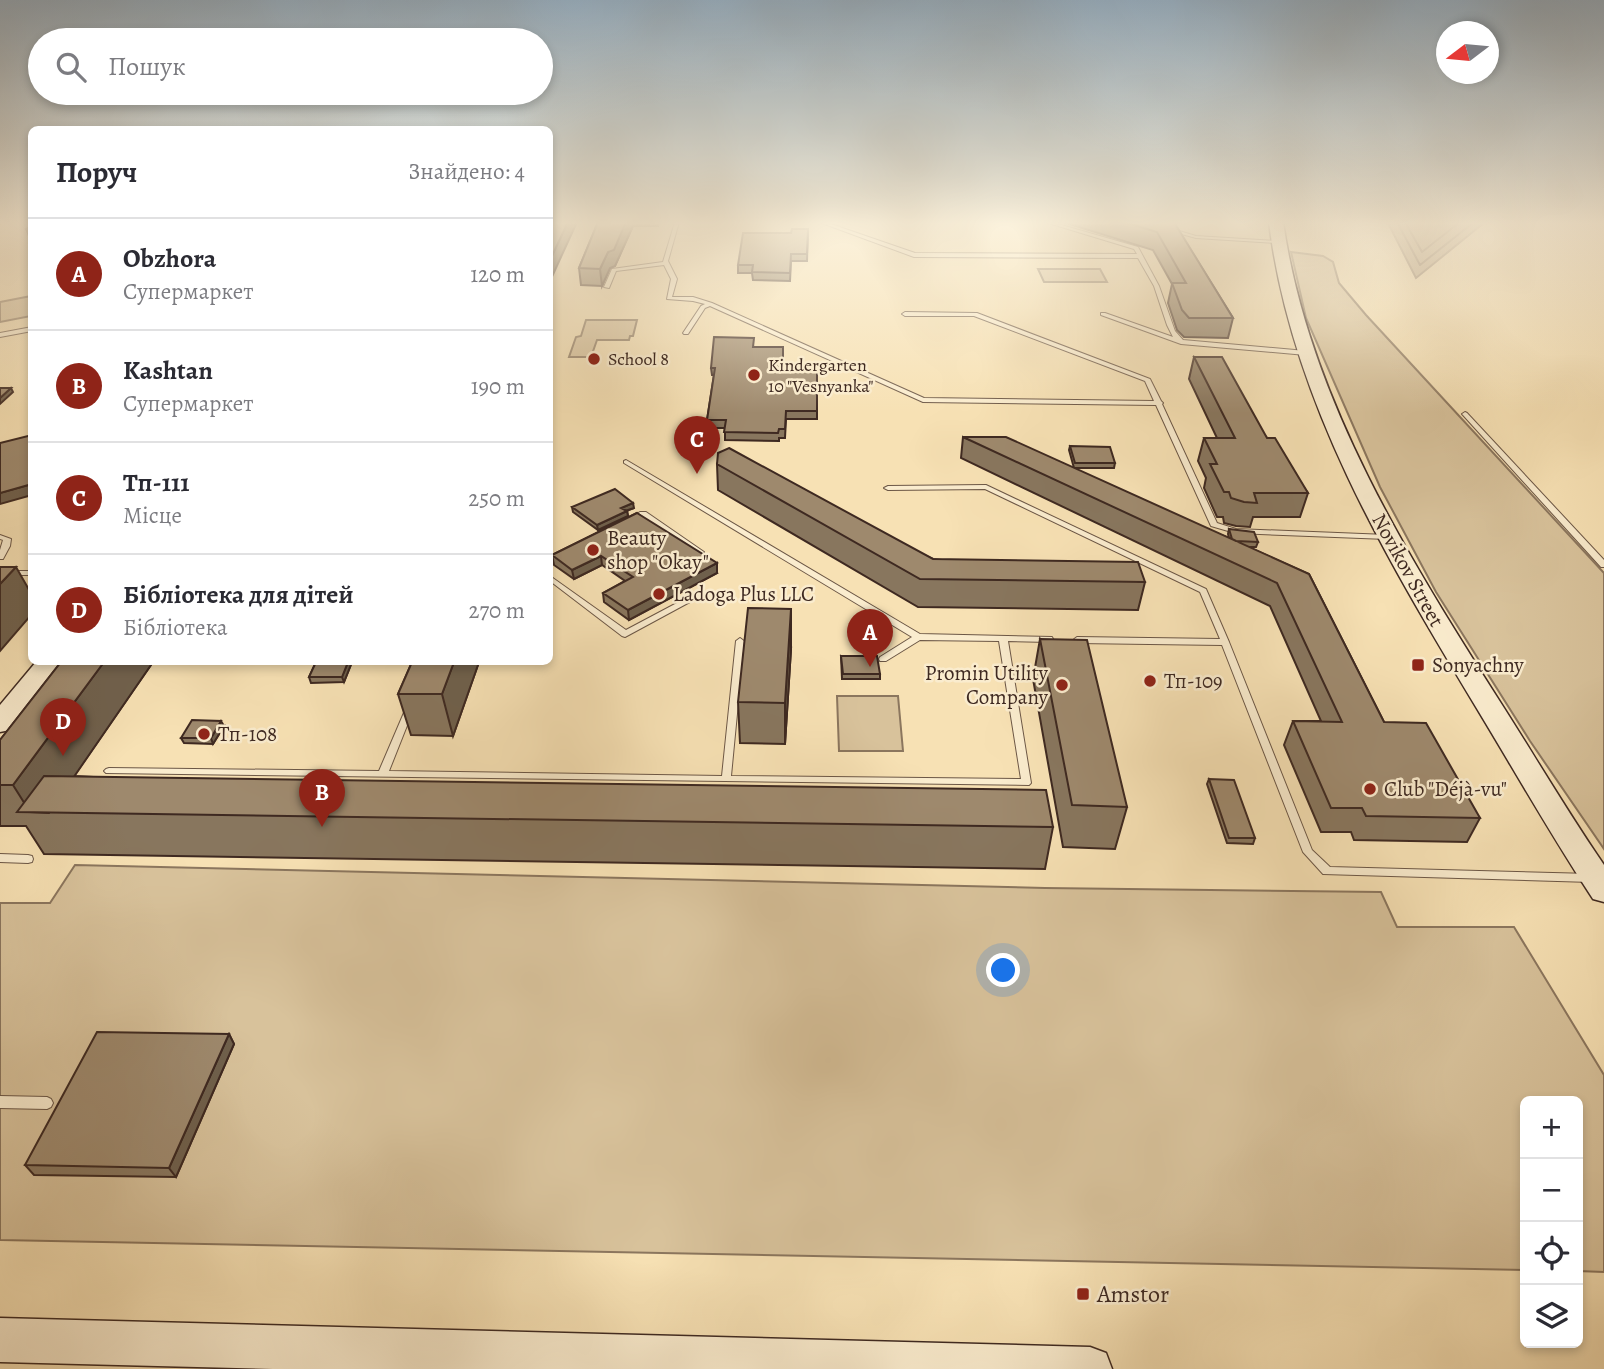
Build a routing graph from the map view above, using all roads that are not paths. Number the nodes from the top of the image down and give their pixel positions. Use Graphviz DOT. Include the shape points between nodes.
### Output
graph roads {
  1 [pos="672,286"];
  2 [pos="1157,286"];
  3 [pos="1290,286"];
  4 [pos="710,304"];
  5 [pos="905,314"];
  6 [pos="926,314"];
  7 [pos="1103,314"];
  8 [pos="925,324"];
  9 [pos="28,330"];
  10 [pos="686,333"];
  11 [pos="0,335"];
  12 [pos="1181,342"];
  13 [pos="1306,354"];
  14 [pos="1160,404"];
  15 [pos="1465,414"];
  16 [pos="626,462"];
  17 [pos="888,488"];
  18 [pos="620,525"];
  19 [pos="0,537"];
  20 [pos="1389,537"];
  21 [pos="700,552"];
  22 [pos="0,557"];
  23 [pos="1604,565"];
  24 [pos="0,573"];
  25 [pos="28,573"];
  26 [pos="553,580"];
  27 [pos="695,597"];
  28 [pos="918,637"];
  29 [pos="1003,639"];
  30 [pos="1057,639"];
  31 [pos="1070,640"];
  32 [pos="740,641"];
  33 [pos="1225,642"];
  34 [pos="883,659"];
  35 [pos="47,665"];
  36 [pos="414,699"];
  37 [pos="0,723"];
  38 [pos="109,771"];
  39 [pos="383,774"];
  40 [pos="726,779"];
  41 [pos="0,858"];
  42 [pos="28,859"];
  43 [pos="1600,884"];
  44 [pos="0,1102"];
  45 [pos="47,1102"];
  46 [pos="0,1340"];
  47 [pos="716,1364"];
  48 [pos="1090,1369"];
  1 -- 4 [label="lane" via="669,298"];
  2 -- 12 [label="lane"];
  3 -- 13 [label="main road, Novikov Street"];
  4 -- 10 [label="lane"];
  4 -- 14 [label="lane" via="923,400"];
  5 -- 6 [label="lane"];
  6 -- 8 [label="lane"];
  6 -- 14 [label="lane" via="975,314 1148,380"];
  7 -- 12 [label="lane"];
  9 -- 11 [label="lane"];
  12 -- 13 [label="lane"];
  13 -- 20 [label="main road, Novikov Street" via="1341,443"];
  14 -- 20 [label="lane" via="1214,524 1235,531"];
  15 -- 23 [label="lane"];
  16 -- 28 [label="lane"];
  17 -- 33 [label="lane" via="986,488 1203,591"];
  18 -- 21 [label="lane" via="643,514"];
  19 -- 22 [label="lane" via="7,538"];
  20 -- 43 [label="main road, Novikov Street" via="1443,634"];
  24 -- 25 [label="lane"];
  26 -- 27 [label="lane" via="625,634"];
  28 -- 29 [label="lane"];
  28 -- 34 [label="lane"];
  29 -- 30 [label="lane"];
  29 -- 40 [label="lane" via="1026,783"];
  31 -- 33 [label="lane"];
  32 -- 40 [label="lane"];
  33 -- 43 [label="lane" via="1308,852 1327,871"];
  35 -- 37 [label="main road"];
  36 -- 39 [label="lane"];
  38 -- 39 [label="lane"];
  39 -- 40 [label="lane"];
  41 -- 42 [label="lane"];
  44 -- 45 [label="lane"];
  46 -- 47 [label="main road"];
  47 -- 48 [label="main road"];
}
